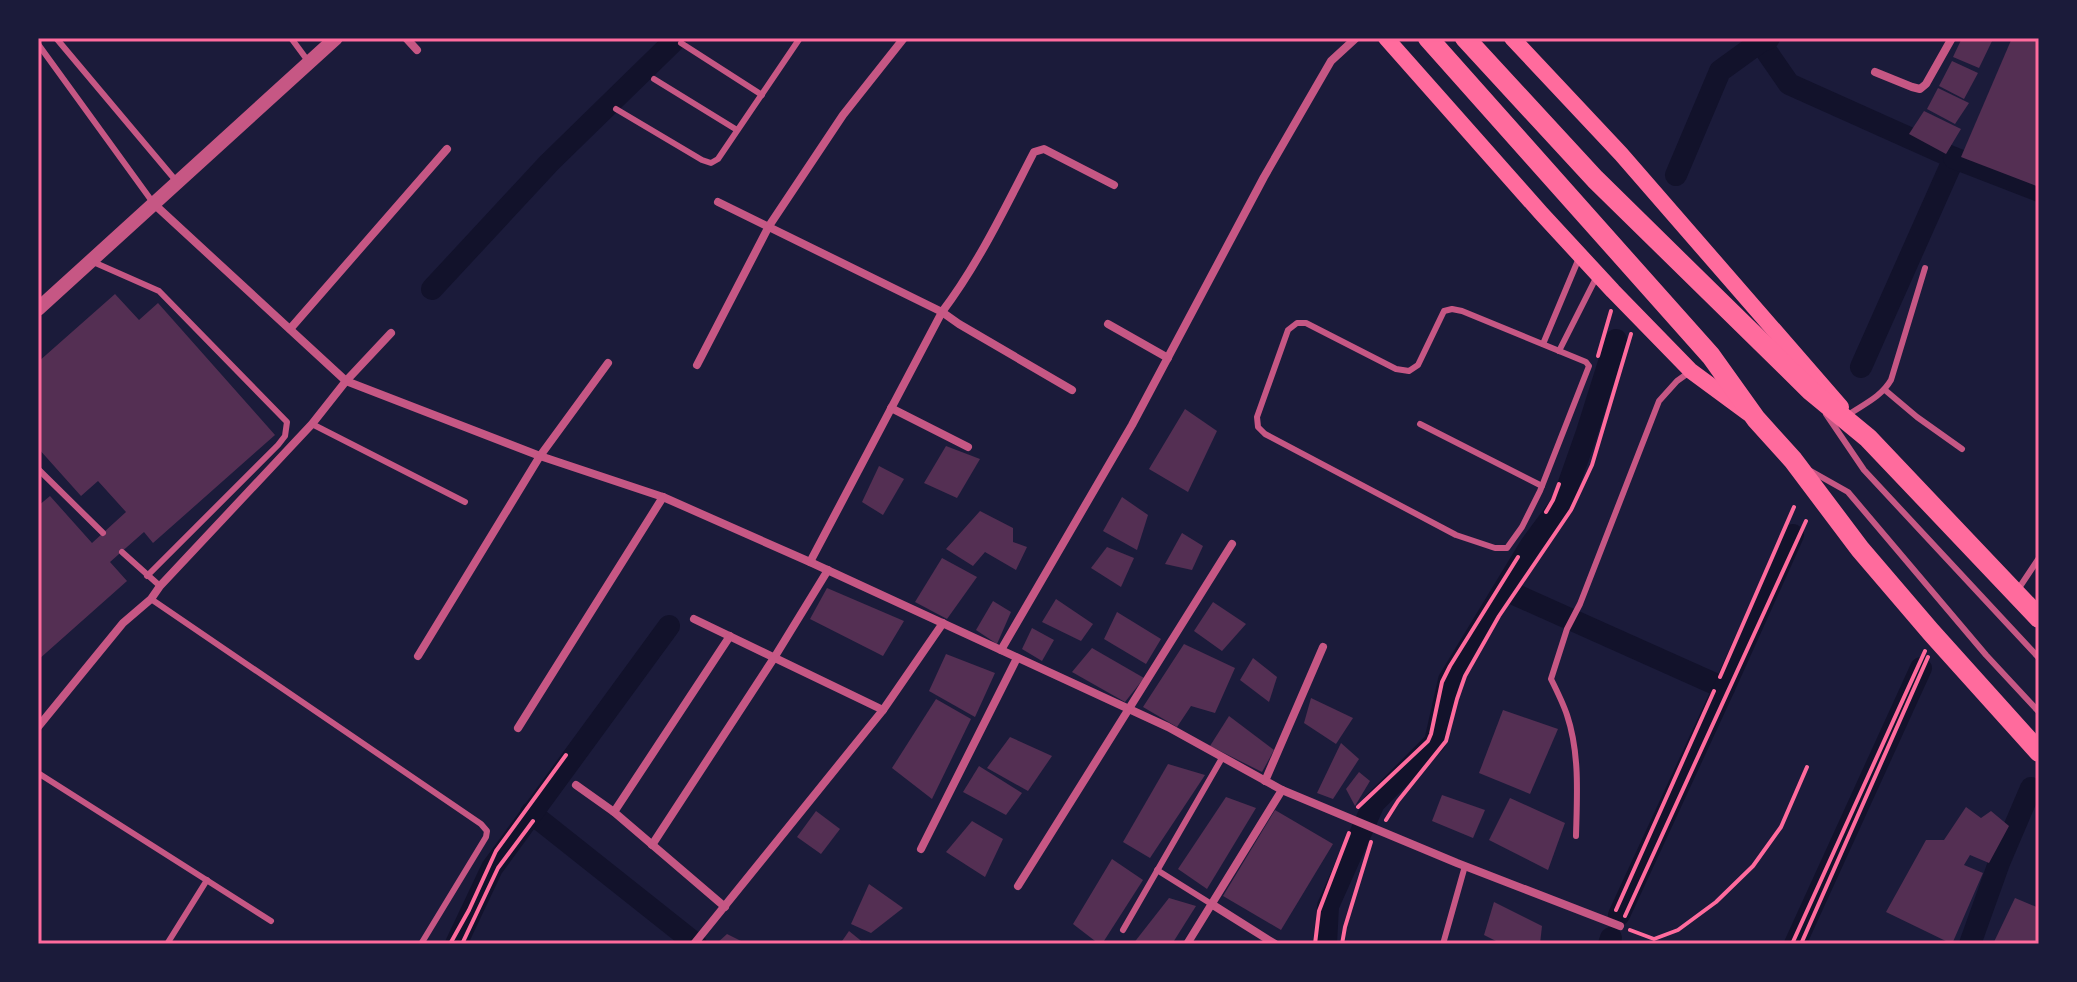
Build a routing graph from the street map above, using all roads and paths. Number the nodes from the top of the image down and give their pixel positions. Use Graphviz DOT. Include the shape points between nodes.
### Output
graph roads {
  1 [pos="56,38"];
  2 [pos="291,38"];
  3 [pos="336,38"];
  4 [pos="406,38"];
  5 [pos="800,38"];
  6 [pos="904,38"];
  7 [pos="1356,38"];
  8 [pos="1386,38"];
  9 [pos="1428,38"];
  10 [pos="1465,38"];
  11 [pos="1512,38"];
  12 [pos="1952,38"];
  13 [pos="681,43"];
  14 [pos="38,44"];
  15 [pos="62,47"];
  16 [pos="417,50"];
  17 [pos="48,60"];
  18 [pos="309,63"];
  19 [pos="1875,72"];
  20 [pos="654,79"];
  21 [pos="762,95"];
  22 [pos="616,109"];
  23 [pos="737,130"];
  24 [pos="447,149"];
  25 [pos="178,182"];
  26 [pos="1114,185"];
  27 [pos="718,202"];
  28 [pos="154,204"];
  29 [pos="769,226"];
  30 [pos="1580,256"];
  31 [pos="91,261"];
  32 [pos="1925,268"];
  33 [pos="1598,275"];
  34 [pos="38,309"];
  35 [pos="1612,311"];
  36 [pos="942,312"];
  37 [pos="1108,324"];
  38 [pos="290,329"];
  39 [pos="1631,332"];
  40 [pos="391,333"];
  41 [pos="1543,344"];
  42 [pos="1559,351"];
  43 [pos="1597,357"];
  44 [pos="1168,358"];
  45 [pos="608,363"];
  46 [pos="697,365"];
  47 [pos="1691,371"];
  48 [pos="346,381"];
  49 [pos="1072,390"];
  50 [pos="1885,390"];
  51 [pos="1811,391"];
  52 [pos="891,408"];
  53 [pos="1848,415"];
  54 [pos="1756,419"];
  55 [pos="312,424"];
  56 [pos="1420,424"];
  57 [pos="1868,438"];
  58 [pos="968,447"];
  59 [pos="1962,449"];
  60 [pos="540,456"];
  61 [pos="1793,460"];
  62 [pos="38,469"];
  63 [pos="1559,483"];
  64 [pos="1542,486"];
  65 [pos="663,497"];
  66 [pos="465,502"];
  67 [pos="1794,507"];
  68 [pos="1546,513"];
  69 [pos="1806,521"];
  70 [pos="103,533"];
  71 [pos="1232,544"];
  72 [pos="1523,549"];
  73 [pos="122,552"];
  74 [pos="2039,558"];
  75 [pos="810,562"];
  76 [pos="828,570"];
  77 [pos="147,576"];
  78 [pos="160,586"];
  79 [pos="2015,594"];
  80 [pos="151,599"];
  81 [pos="2039,618"];
  82 [pos="694,619"];
  83 [pos="943,623"];
  84 [pos="730,636"];
  85 [pos="1323,647"];
  86 [pos="1001,650"];
  87 [pos="418,656"];
  88 [pos="774,658"];
  89 [pos="1017,658"];
  90 [pos="2039,658"];
  91 [pos="1720,677"];
  92 [pos="1714,691"];
  93 [pos="883,710"];
  94 [pos="1130,710"];
  95 [pos="2039,712"];
  96 [pos="38,727"];
  97 [pos="518,728"];
  98 [pos="2039,752"];
  99 [pos="566,755"];
  100 [pos="1222,758"];
  101 [pos="1807,767"];
  102 [pos="38,773"];
  103 [pos="1265,781"];
  104 [pos="576,785"];
  105 [pos="1282,790"];
  106 [pos="614,812"];
  107 [pos="533,821"];
  108 [pos="1358,822"];
  109 [pos="1374,828"];
  110 [pos="1576,836"];
  111 [pos="652,845"];
  112 [pos="921,849"];
  113 [pos="1465,866"];
  114 [pos="1157,870"];
  115 [pos="207,880"];
  116 [pos="1018,886"];
  117 [pos="1213,905"];
  118 [pos="725,907"];
  119 [pos="271,921"];
  120 [pos="1616,925"];
  121 [pos="1123,930"];
  122 [pos="696,942"];
  123 [pos="167,944"];
  124 [pos="421,944"];
  125 [pos="450,944"];
  126 [pos="462,944"];
  127 [pos="1187,944"];
  128 [pos="1275,944"];
  129 [pos="1315,944"];
  130 [pos="1342,944"];
  131 [pos="1443,944"];
  132 [pos="1792,944"];
  133 [pos="1801,944"];
  1 -- 15 [label="lane"];
  2 -- 18 [label="lane"];
  3 -- 18 [label="street"];
  4 -- 16 [label="street"];
  5 -- 21 [label="lane"];
  6 -- 29 [label="street" via="843,115"];
  7 -- 44 [label="street" via="1331,61"];
  8 -- 30 [label="main road"];
  9 -- 54 [label="main road" via="1711,356"];
  10 -- 51 [label="main road" via="1595,179"];
  11 -- 53 [label="main road" via="1621,154"];
  12 -- 19 [label="street" via="1920,89"];
  13 -- 21 [label="lane"];
  14 -- 17 [label="lane"];
  15 -- 17 [label="lane"];
  15 -- 25 [label="lane"];
  17 -- 28 [label="lane"];
  18 -- 25 [label="street"];
  20 -- 23 [label="lane"];
  21 -- 23 [label="lane"];
  22 -- 23 [label="lane" via="711,163"];
  24 -- 38 [label="street"];
  25 -- 28 [label="street"];
  26 -- 36 [label="street" via="1044,149 1034,152 984,247"];
  27 -- 29 [label="street"];
  28 -- 31 [label="street"];
  28 -- 38 [label="street"];
  29 -- 36 [label="street"];
  29 -- 46 [label="street"];
  30 -- 33 [label="main road"];
  30 -- 41 [label="lane"];
  31 -- 34 [label="street"];
  31 -- 77 [label="lane" via="159,291 287,422 278,445"];
  32 -- 50 [label="lane"];
  33 -- 42 [label="lane"];
  33 -- 47 [label="main road"];
  35 -- 43 [label="path"];
  36 -- 49 [label="street"];
  36 -- 52 [label="street"];
  37 -- 44 [label="street"];
  38 -- 48 [label="street"];
  39 -- 109 [label="path" via="1592,465 1571,510 1465,676 1446,741 1387,820"];
  40 -- 48 [label="street"];
  41 -- 42 [label="lane"];
  41 -- 64 [label="lane" via="1452,309 1444,311 1418,365 1409,371 1297,323 1288,330 1257,417 1265,434 1456,535 1495,548 1507,548"];
  42 -- 64 [label="lane" via="1586,362 1589,371"];
  44 -- 86 [label="street"];
  45 -- 60 [label="street"];
  47 -- 54 [label="main road"];
  47 -- 110 [label="lane" via="1659,401 1551,679 1572,731"];
  48 -- 55 [label="street"];
  48 -- 60 [label="street"];
  50 -- 53 [label="lane"];
  50 -- 59 [label="lane"];
  51 -- 57 [label="main road"];
  51 -- 90 [label="lane" via="1864,470"];
  52 -- 58 [label="street"];
  52 -- 75 [label="street"];
  53 -- 57 [label="main road"];
  54 -- 61 [label="main road"];
  55 -- 66 [label="lane"];
  55 -- 78 [label="street"];
  56 -- 64 [label="lane"];
  57 -- 79 [label="main road"];
  60 -- 65 [label="street"];
  60 -- 87 [label="street"];
  61 -- 95 [label="lane" via="1848,492"];
  61 -- 98 [label="main road" via="1880,573"];
  62 -- 70 [label="lane"];
  63 -- 68 [label="path"];
  65 -- 75 [label="street"];
  65 -- 97 [label="street"];
  67 -- 91 [label="path"];
  69 -- 120 [label="path"];
  71 -- 94 [label="street"];
  72 -- 108 [label="path" via="1442,682 1428,741 1358,807"];
  73 -- 77 [label="lane"];
  74 -- 79 [label="lane"];
  75 -- 76 [label="street"];
  76 -- 83 [label="street"];
  76 -- 88 [label="street"];
  77 -- 78 [label="lane"];
  78 -- 80 [label="street"];
  79 -- 81 [label="main road"];
  80 -- 96 [label="street" via="123,623"];
  80 -- 124 [label="lane" via="487,831"];
  82 -- 84 [label="street"];
  83 -- 86 [label="street"];
  83 -- 93 [label="street"];
  84 -- 88 [label="street"];
  84 -- 106 [label="street"];
  85 -- 103 [label="street"];
  86 -- 89 [label="street"];
  88 -- 93 [label="street"];
  88 -- 111 [label="street"];
  89 -- 94 [label="street"];
  89 -- 112 [label="street"];
  92 -- 120 [label="path" via="1614,913"];
  93 -- 118 [label="street"];
  94 -- 100 [label="street"];
  94 -- 116 [label="street"];
  99 -- 125 [label="path" via="496,851"];
  100 -- 103 [label="street"];
  100 -- 114 [label="lane"];
  101 -- 120 [label="path" via="1781,827 1753,866 1716,902 1678,930 1654,939"];
  102 -- 115 [label="lane"];
  103 -- 105 [label="street"];
  104 -- 106 [label="street"];
  105 -- 108 [label="street"];
  105 -- 117 [label="street"];
  106 -- 111 [label="street"];
  107 -- 126 [label="path" via="498,868"];
  108 -- 109 [label="street"];
  108 -- 129 [label="path" via="1348,833 1319,911"];
  109 -- 113 [label="street"];
  109 -- 130 [label="path"];
  111 -- 118 [label="street"];
  113 -- 120 [label="street"];
  113 -- 131 [label="lane"];
  114 -- 117 [label="lane"];
  114 -- 121 [label="lane"];
  115 -- 119 [label="lane"];
  115 -- 123 [label="lane"];
  117 -- 127 [label="street"];
  117 -- 128 [label="street"];
  118 -- 122 [label="street"];
  132 -- 133 [label="path" via="1927,653"];
}
